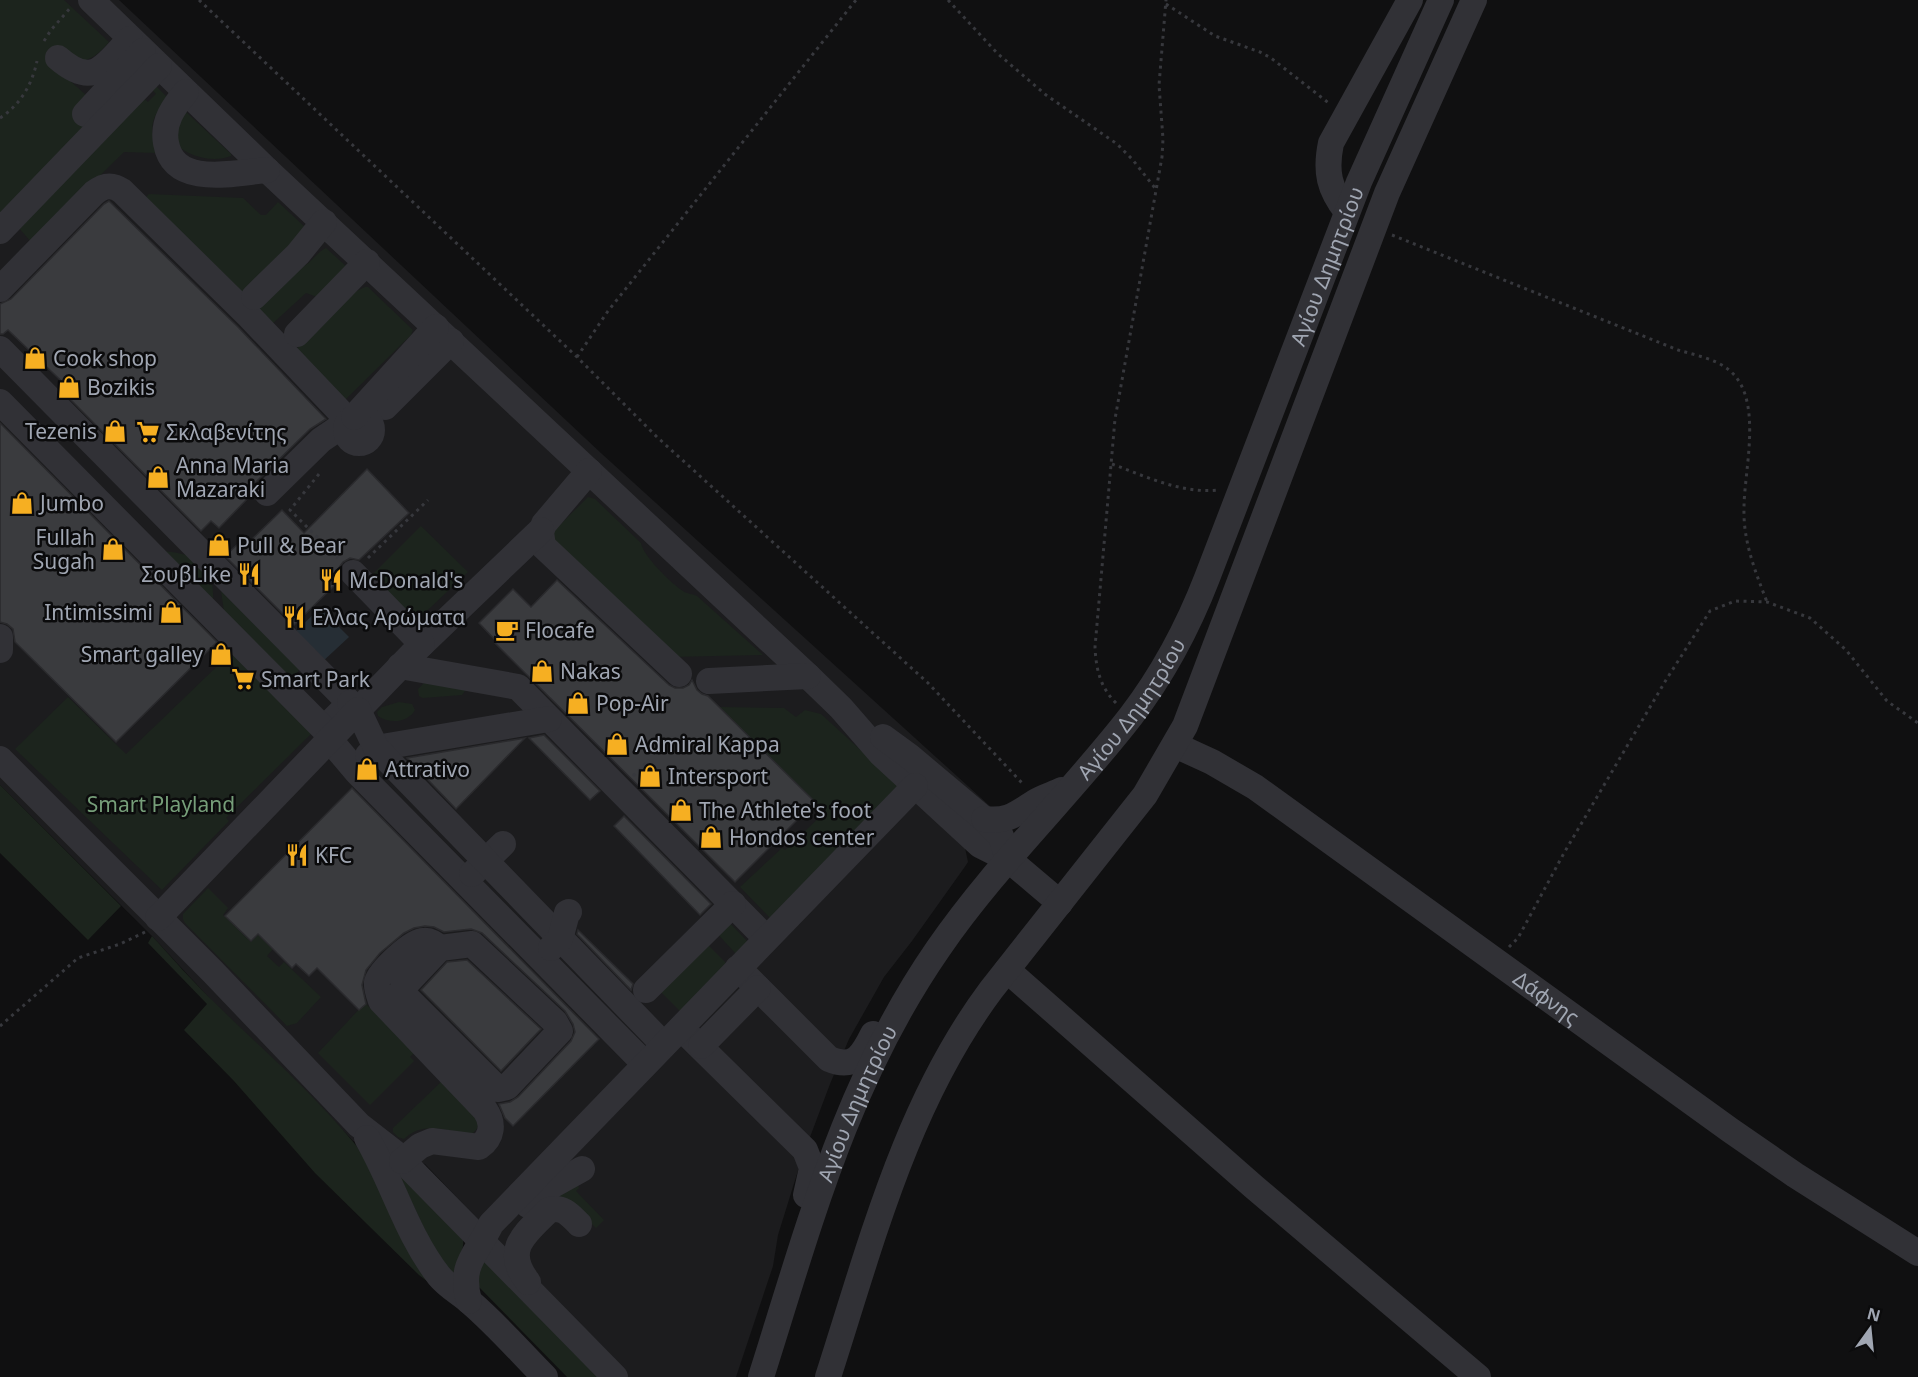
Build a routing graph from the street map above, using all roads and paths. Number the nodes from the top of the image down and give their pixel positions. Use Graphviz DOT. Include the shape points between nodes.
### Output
graph roads {
  1 [pos="91,0"];
  2 [pos="199,0"];
  3 [pos="856,0"];
  4 [pos="948,0"];
  5 [pos="1410,0"];
  6 [pos="1441,0"];
  7 [pos="1474,0"];
  8 [pos="1166,2"];
  9 [pos="144,52"];
  10 [pos="58,58"];
  11 [pos="186,92"];
  12 [pos="85,114"];
  13 [pos="1345,116"];
  14 [pos="267,170"];
  15 [pos="1155,188"];
  16 [pos="1347,212"];
  17 [pos="324,222"];
  18 [pos="1374,228"];
  19 [pos="0,231"];
  20 [pos="367,262"];
  21 [pos="0,289"];
  22 [pos="254,297"];
  23 [pos="297,334"];
  24 [pos="443,334"];
  25 [pos="0,349"];
  26 [pos="577,357"];
  27 [pos="0,402"];
  28 [pos="358,420"];
  29 [pos="1112,464"];
  30 [pos="589,471"];
  31 [pos="319,473"];
  32 [pos="1242,487"];
  33 [pos="267,493"];
  34 [pos="428,500"];
  35 [pos="541,530"];
  36 [pos="353,573"];
  37 [pos="1767,602"];
  38 [pos="0,637"];
  39 [pos="422,644"];
  40 [pos="0,650"];
  41 [pos="400,666"];
  42 [pos="679,674"];
  43 [pos="808,676"];
  44 [pos="709,681"];
  45 [pos="354,706"];
  46 [pos="842,708"];
  47 [pos="1131,716"];
  48 [pos="549,719"];
  49 [pos="1918,723"];
  50 [pos="327,734"];
  51 [pos="1175,745"];
  52 [pos="376,748"];
  53 [pos="0,759"];
  54 [pos="649,760"];
  55 [pos="354,767"];
  56 [pos="631,778"];
  57 [pos="915,786"];
  58 [pos="1071,786"];
  59 [pos="1035,802"];
  60 [pos="984,819"];
  61 [pos="503,844"];
  62 [pos="1008,859"];
  63 [pos="484,862"];
  64 [pos="465,880"];
  65 [pos="1060,903"];
  66 [pos="733,904"];
  67 [pos="164,911"];
  68 [pos="569,912"];
  69 [pos="759,931"];
  70 [pos="560,939"];
  71 [pos="440,948"];
  72 [pos="540,958"];
  73 [pos="931,960"];
  74 [pos="1492,960"];
  75 [pos="738,968"];
  76 [pos="1007,970"];
  77 [pos="758,988"];
  78 [pos="646,990"];
  79 [pos="0,1026"];
  80 [pos="672,1036"];
  81 [pos="701,1046"];
  82 [pos="645,1064"];
  83 [pos="359,1125"];
  84 [pos="402,1161"];
  85 [pos="582,1169"];
  86 [pos="579,1224"];
  87 [pos="482,1243"];
  88 [pos="1918,1253"];
  89 [pos="795,1271"];
  90 [pos="469,1301"];
  91 [pos="559,1319"];
  92 [pos="545,1377"];
  93 [pos="615,1377"];
  94 [pos="761,1377"];
  95 [pos="828,1377"];
  96 [pos="1478,1377"];
  1 -- 9 [label="street"];
  2 -- 26 [label="path"];
  3 -- 26 [label="path" via="608,311"];
  4 -- 15 [label="path" via="997,53 1046,95 1117,144"];
  5 -- 13 [label="street"];
  6 -- 16 [label="street, Αγίου Δημητρίου"];
  7 -- 18 [label="street, Αγίου Δημητρίου"];
  8 -- 13 [label="path" via="1215,36 1271,58"];
  8 -- 15 [label="path" via="1159,85 1162,157"];
  9 -- 10 [label="street" via="93,73 73,70"];
  9 -- 11 [label="street"];
  9 -- 12 [label="street"];
  9 -- 19 [label="street"];
  11 -- 14 [label="street"];
  11 -- 14 [label="street" via="171,112 165,138 179,167 204,174"];
  13 -- 16 [label="street" via="1331,143 1328,167 1330,183"];
  14 -- 17 [label="street"];
  15 -- 29 [label="path" via="1115,419"];
  16 -- 32 [label="street, Αγίου Δημητρίου"];
  17 -- 20 [label="street"];
  17 -- 22 [label="street"];
  18 -- 37 [label="path" via="1730,371 1747,400 1750,422 1746,537"];
  18 -- 51 [label="street, Αγίου Δημητρίου" via="1200,689"];
  20 -- 23 [label="street"];
  20 -- 24 [label="street"];
  21 -- 28 [label="street" via="94,193 103,187 114,187 127,195"];
  24 -- 28 [label="street"];
  24 -- 30 [label="street"];
  25 -- 45 [label="street"];
  26 -- 59 [label="path" via="657,437 928,683 1015,774"];
  27 -- 50 [label="street"];
  28 -- 33 [label="street" via="321,440"];
  29 -- 32 [label="path" via="1150,480 1202,492"];
  29 -- 47 [label="path" via="1096,666 1103,687"];
  30 -- 35 [label="street"];
  30 -- 43 [label="street"];
  31 -- 36 [label="path" via="290,510"];
  32 -- 47 [label="street, Αγίου Δημητρίου" via="1186,627"];
  34 -- 36 [label="path"];
  35 -- 39 [label="street"];
  35 -- 42 [label="street" via="546,550"];
  36 -- 39 [label="street"];
  37 -- 49 [label="path" via="1810,618 1846,650 1887,700"];
  37 -- 74 [label="path" via="1735,601 1710,611 1576,833 1518,938"];
  38 -- 40 [label="street"];
  39 -- 41 [label="street"];
  41 -- 45 [label="street"];
  41 -- 48 [label="street" via="518,687"];
  43 -- 44 [label="street"];
  43 -- 46 [label="street"];
  45 -- 50 [label="street"];
  45 -- 52 [label="street"];
  46 -- 57 [label="street"];
  46 -- 60 [label="street" via="909,756"];
  47 -- 58 [label="street, Αγίου Δημητρίου"];
  48 -- 52 [label="street"];
  48 -- 66 [label="street"];
  50 -- 55 [label="street"];
  50 -- 67 [label="street"];
  51 -- 65 [label="street, Αγίου Δημητρίου" via="1145,795"];
  51 -- 74 [label="street, Δάφνης" via="1255,787"];
  52 -- 55 [label="street"];
  52 -- 63 [label="street"];
  53 -- 67 [label="street"];
  54 -- 56 [label="path"];
  55 -- 64 [label="street"];
  57 -- 62 [label="street" via="980,845"];
  57 -- 75 [label="street"];
  58 -- 59 [label="street"];
  58 -- 62 [label="street, Αγίου Δημητρίου"];
  59 -- 60 [label="street" via="1008,818"];
  60 -- 62 [label="street" via="1001,836"];
  61 -- 63 [label="street"];
  62 -- 65 [label="street"];
  62 -- 73 [label="street, Αγίου Δημητρίου"];
  63 -- 64 [label="street"];
  63 -- 70 [label="street"];
  64 -- 72 [label="street"];
  65 -- 76 [label="street, Αγίου Δημητρίου"];
  66 -- 69 [label="street"];
  66 -- 78 [label="street"];
  67 -- 79 [label="path" via="139,936 78,958"];
  67 -- 83 [label="street" via="212,971"];
  68 -- 70 [label="street"];
  70 -- 72 [label="street"];
  70 -- 80 [label="street"];
  71 -- 71 [label="street" via="401,992 502,1090 560,1031 559,1026 472,944"];
  71 -- 84 [label="street" via="422,940 412,944 381,974 377,990 381,1001 485,1110 492,1126 479,1147 432,1142 420,1146"];
  72 -- 82 [label="street"];
  73 -- 77 [label="street" via="917,967 901,985 862,1055 846,1062 829,1059"];
  73 -- 89 [label="street, Αγίου Δημητρίου" via="859,1089 824,1177"];
  74 -- 88 [label="street, Δάφνης" via="1748,1143"];
  75 -- 77 [label="street"];
  75 -- 80 [label="street"];
  76 -- 95 [label="street, Αγίου Δημητρίου" via="959,1037 910,1134"];
  76 -- 96 [label="street"];
  77 -- 81 [label="street"];
  80 -- 81 [label="street"];
  80 -- 82 [label="street"];
  81 -- 89 [label="street" via="808,1155 811,1177 791,1247"];
  82 -- 87 [label="street" via="491,1224"];
  83 -- 84 [label="street"];
  83 -- 90 [label="street" via="428,1259 452,1290"];
  84 -- 87 [label="street"];
  85 -- 87 [label="street" via="546,1189 500,1233"];
  86 -- 91 [label="street" via="562,1209 549,1210 521,1238 517,1251 519,1270"];
  87 -- 90 [label="street" via="465,1274"];
  87 -- 91 [label="street"];
  89 -- 94 [label="street, Αγίου Δημητρίου"];
  90 -- 92 [label="street"];
  91 -- 93 [label="street"];
}
